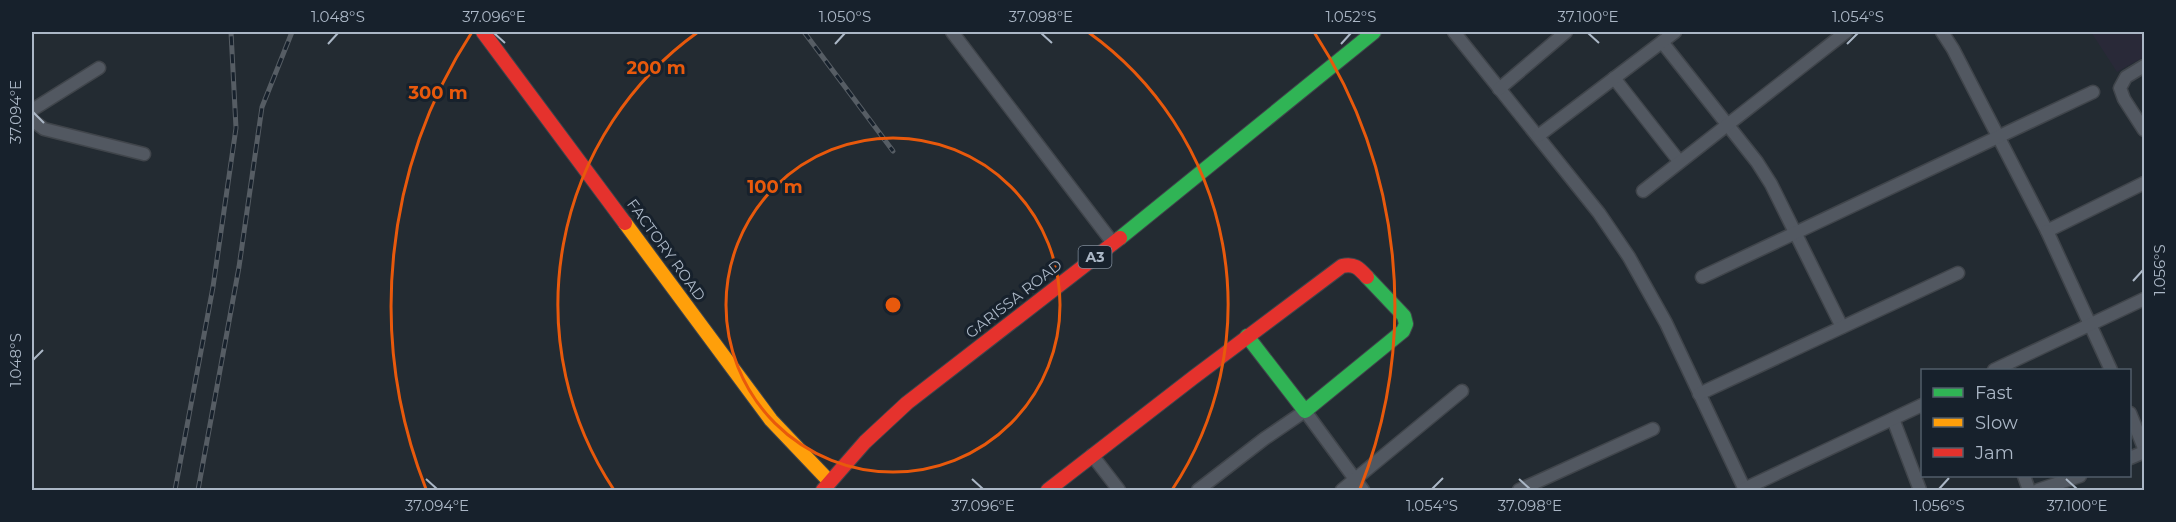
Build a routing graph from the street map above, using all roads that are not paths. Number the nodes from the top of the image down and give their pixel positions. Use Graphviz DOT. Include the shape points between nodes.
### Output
graph roads {
  1 [pos="483,32"];
  2 [pos="952,32"];
  3 [pos="1374,32"];
  4 [pos="1454,32"];
  5 [pos="1566,32"];
  6 [pos="1675,32"];
  7 [pos="1846,32"];
  8 [pos="1942,32"];
  9 [pos="1662,42"];
  10 [pos="2145,66"];
  11 [pos="99,68"];
  12 [pos="1614,78"];
  13 [pos="1499,89"];
  14 [pos="2093,92"];
  15 [pos="32,110"];
  16 [pos="32,120"];
  17 [pos="1726,124"];
  18 [pos="2145,130"];
  19 [pos="1538,136"];
  20 [pos="1998,138"];
  21 [pos="144,154"];
  22 [pos="1679,161"];
  23 [pos="2145,183"];
  24 [pos="1643,190"];
  25 [pos="2047,231"];
  26 [pos="1795,234"];
  27 [pos="1113,243"];
  28 [pos="1958,273"];
  29 [pos="1702,277"];
  30 [pos="2145,299"];
  31 [pos="2091,324"];
  32 [pos="1842,327"];
  33 [pos="1247,336"];
  34 [pos="1996,369"];
  35 [pos="2111,369"];
  36 [pos="1462,391"];
  37 [pos="1699,394"];
  38 [pos="1921,406"];
  39 [pos="1305,411"];
  40 [pos="2131,415"];
  41 [pos="1893,420"];
  42 [pos="1653,429"];
  43 [pos="2145,450"];
  44 [pos="1092,455"];
  45 [pos="2131,457"];
  46 [pos="1918,472"];
  47 [pos="2077,477"];
  48 [pos="1355,479"];
  49 [pos="826,486"];
  50 [pos="1541,486"];
  51 [pos="1048,490"];
  52 [pos="1119,490"];
  53 [pos="1198,490"];
  54 [pos="1342,490"];
  55 [pos="1363,490"];
  56 [pos="1519,490"];
  57 [pos="1744,490"];
  58 [pos="1920,490"];
  59 [pos="2038,490"];
  1 -- 49 [label="main road, FACTORY ROAD" via="771,420"];
  2 -- 27 [label="street"];
  3 -- 27 [label="main road, GARISSA ROAD / A3"];
  4 -- 13 [label="street"];
  5 -- 13 [label="street"];
  6 -- 9 [label="street"];
  7 -- 17 [label="street"];
  8 -- 20 [label="street"];
  9 -- 12 [label="street"];
  9 -- 17 [label="street"];
  10 -- 18 [label="street" via="2126,77 2120,88"];
  11 -- 15 [label="street"];
  12 -- 19 [label="street"];
  12 -- 22 [label="street"];
  13 -- 19 [label="street"];
  14 -- 20 [label="street"];
  16 -- 21 [label="street" via="44,129"];
  17 -- 22 [label="street"];
  17 -- 26 [label="street" via="1771,184"];
  19 -- 37 [label="street" via="1629,257"];
  20 -- 25 [label="street"];
  20 -- 26 [label="street"];
  22 -- 24 [label="street"];
  23 -- 25 [label="street"];
  25 -- 31 [label="street"];
  26 -- 29 [label="street"];
  26 -- 32 [label="street"];
  27 -- 49 [label="main road, GARISSA ROAD / A3" via="907,403"];
  28 -- 32 [label="street"];
  30 -- 31 [label="street"];
  31 -- 34 [label="street"];
  31 -- 35 [label="street"];
  32 -- 37 [label="street"];
  33 -- 39 [label="main road"];
  33 -- 39 [label="main road" via="1350,264 1359,268 1404,316 1403,331"];
  33 -- 44 [label="main road"];
  36 -- 48 [label="street"];
  37 -- 57 [label="street"];
  38 -- 41 [label="street"];
  39 -- 48 [label="street"];
  39 -- 53 [label="street"];
  40 -- 43 [label="street"];
  41 -- 46 [label="street"];
  41 -- 57 [label="street"];
  42 -- 50 [label="street"];
  43 -- 45 [label="street"];
  44 -- 51 [label="main road"];
  44 -- 52 [label="street"];
  46 -- 58 [label="street"];
  47 -- 59 [label="street"];
  48 -- 54 [label="street"];
  48 -- 55 [label="street"];
  50 -- 56 [label="street"];
}
